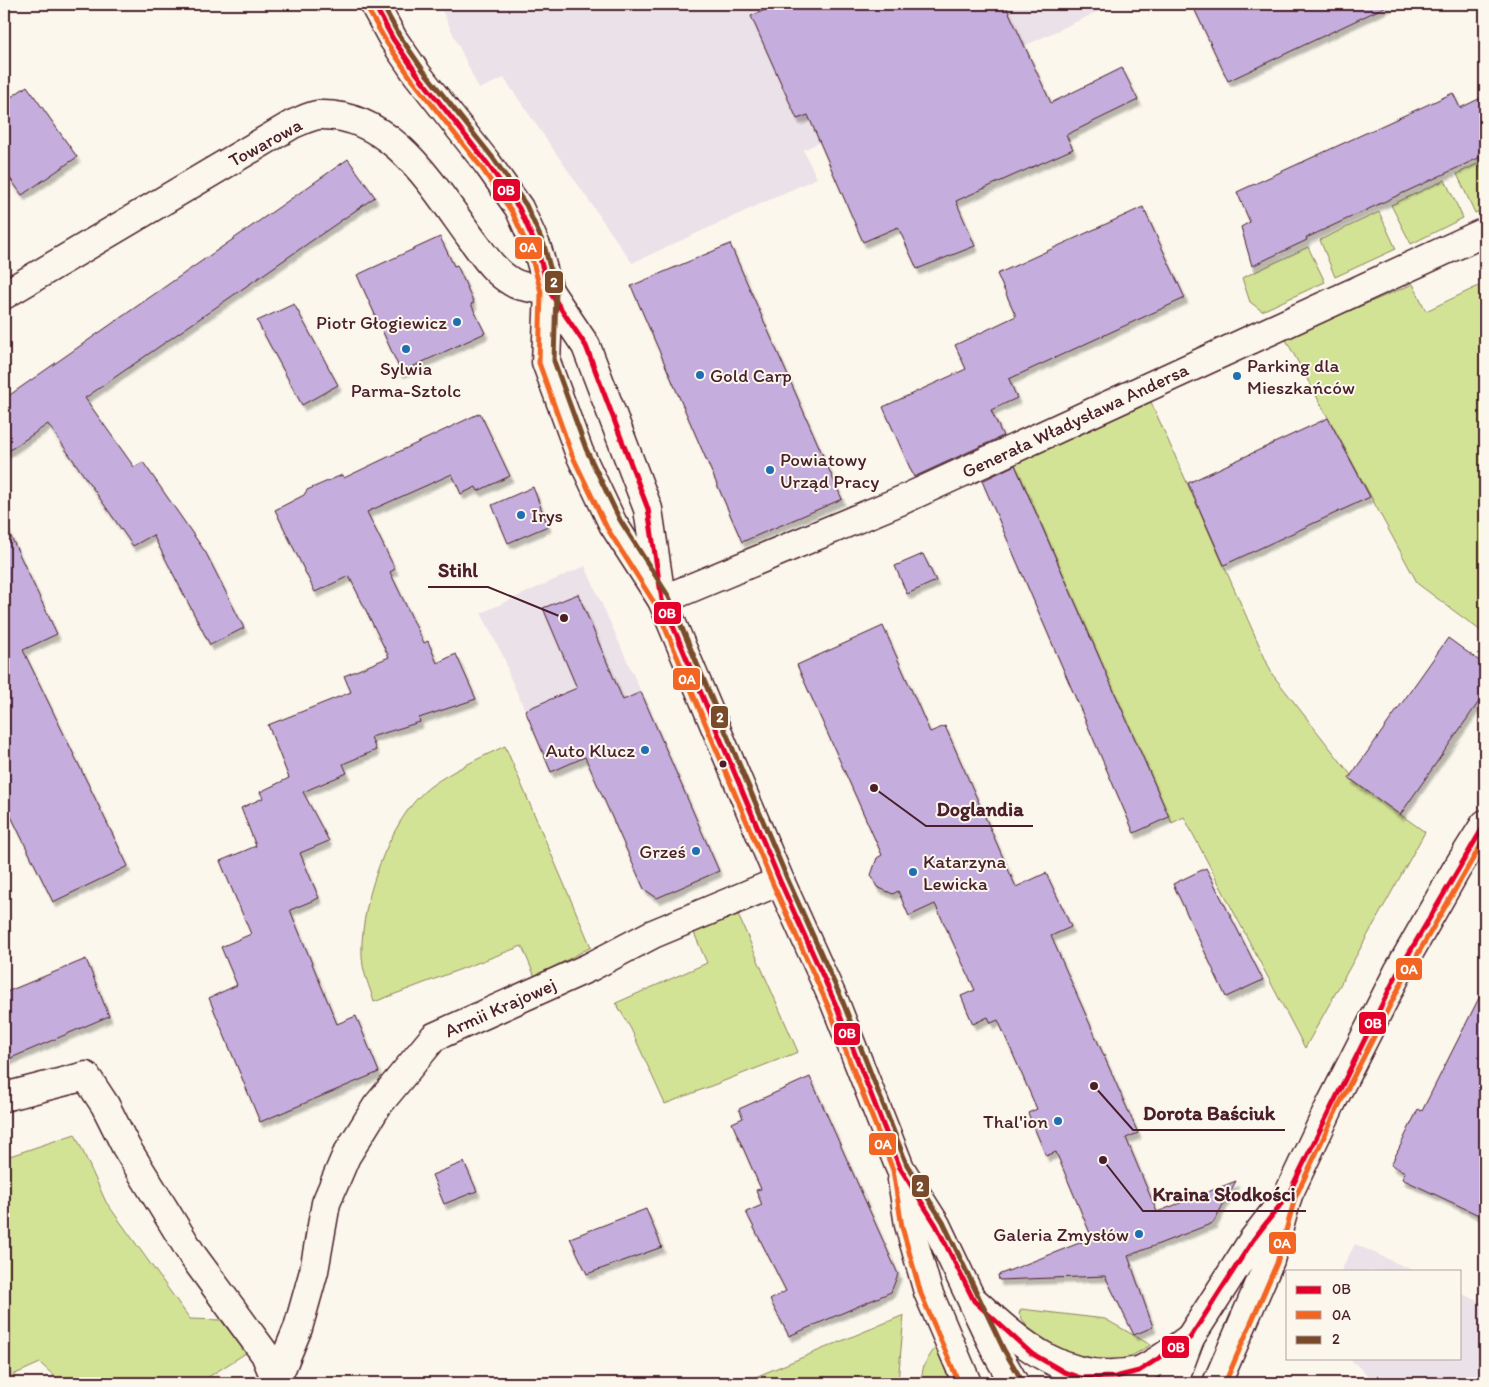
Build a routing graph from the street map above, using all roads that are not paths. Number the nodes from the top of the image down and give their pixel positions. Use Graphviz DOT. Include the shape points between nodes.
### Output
graph roads {
  1 [pos="374,4"];
  2 [pos="1485,232"];
  3 [pos="548,291"];
  4 [pos="4,296"];
  5 [pos="662,600"];
  6 [pos="1485,824"];
  7 [pos="780,881"];
  8 [pos="4,1097"];
  9 [pos="900,1168"];
  10 [pos="1288,1195"];
  11 [pos="974,1301"];
  12 [pos="1190,1338"];
  13 [pos="276,1382"];
  14 [pos="967,1383"];
  15 [pos="1014,1383"];
  16 [pos="1173,1383"];
  17 [pos="1217,1383"];
  1 -- 3 [label="street" via="417,74 519,208 537,248"];
  2 -- 5 [label="street, Generała Władysława Andersa" via="900,501"];
  3 -- 4 [label="street, Towarowa" via="513,283 491,265 416,163 385,136 367,124 344,117 316,115 293,124"];
  3 -- 5 [label="street" via="586,346 648,510"];
  3 -- 5 [label="street" via="546,362 549,371 580,452 613,524"];
  5 -- 7 [label="street"];
  6 -- 10 [label="street" via="1398,972"];
  7 -- 9 [label="street" via="835,1003"];
  7 -- 13 [label="street, Armii Krajowej" via="653,934 590,967 434,1037 377,1106 346,1156 326,1203 314,1271 298,1328"];
  8 -- 13 [label="street" via="86,1076 193,1256 265,1354"];
  9 -- 11 [label="street" via="936,1225"];
  9 -- 14 [label="street" via="909,1225 928,1292"];
  10 -- 12 [label="street" via="1253,1240"];
  10 -- 17 [label="street" via="1270,1260"];
  11 -- 12 [label="street" via="1031,1353 1081,1378 1115,1377 1139,1371"];
  11 -- 15 [label="street"];
  12 -- 16 [label="street"];
}
